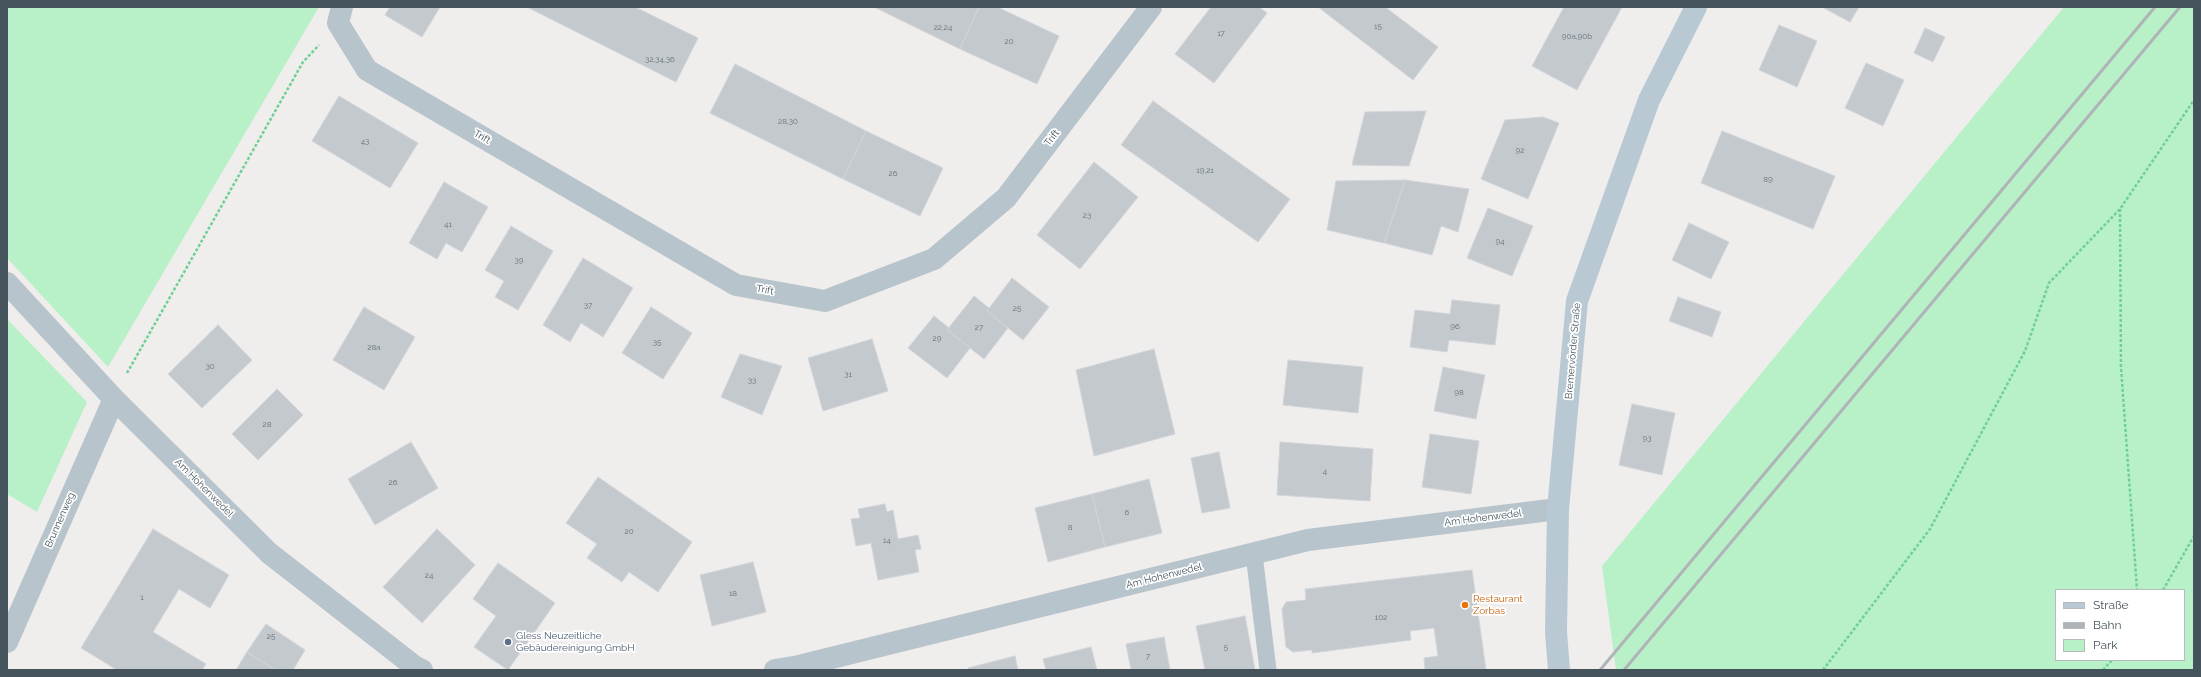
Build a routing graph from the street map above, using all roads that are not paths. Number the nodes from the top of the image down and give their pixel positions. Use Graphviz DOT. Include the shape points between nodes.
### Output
graph roads {
  1 [pos="1151,7"];
  2 [pos="1696,7"];
  3 [pos="340,15"];
  4 [pos="7,283"];
  5 [pos="114,398"];
  6 [pos="1558,509"];
  7 [pos="1254,554"];
  8 [pos="7,642"];
  9 [pos="800,668"];
  10 [pos="1559,669"];
  11 [pos="422,670"];
  12 [pos="775,670"];
  13 [pos="1268,670"];
  1 -- 3 [label="street, Trift" via="1006,198 934,259 825,301 736,285 367,70"];
  2 -- 6 [label="main road, Bremervörder Straße" via="1649,100 1576,301"];
  4 -- 5 [label="street, Am Hohenwedel"];
  5 -- 8 [label="street, Brunnenweg"];
  5 -- 11 [label="street, Am Hohenwedel" via="269,553"];
  6 -- 7 [label="street, Am Hohenwedel" via="1308,540"];
  6 -- 10 [label="main road, Bremervörder Straße" via="1556,632"];
  7 -- 9 [label="street, Am Hohenwedel"];
  7 -- 13 [label="lane"];
  9 -- 12 [label="street, Am Hohenwedel"];
}
